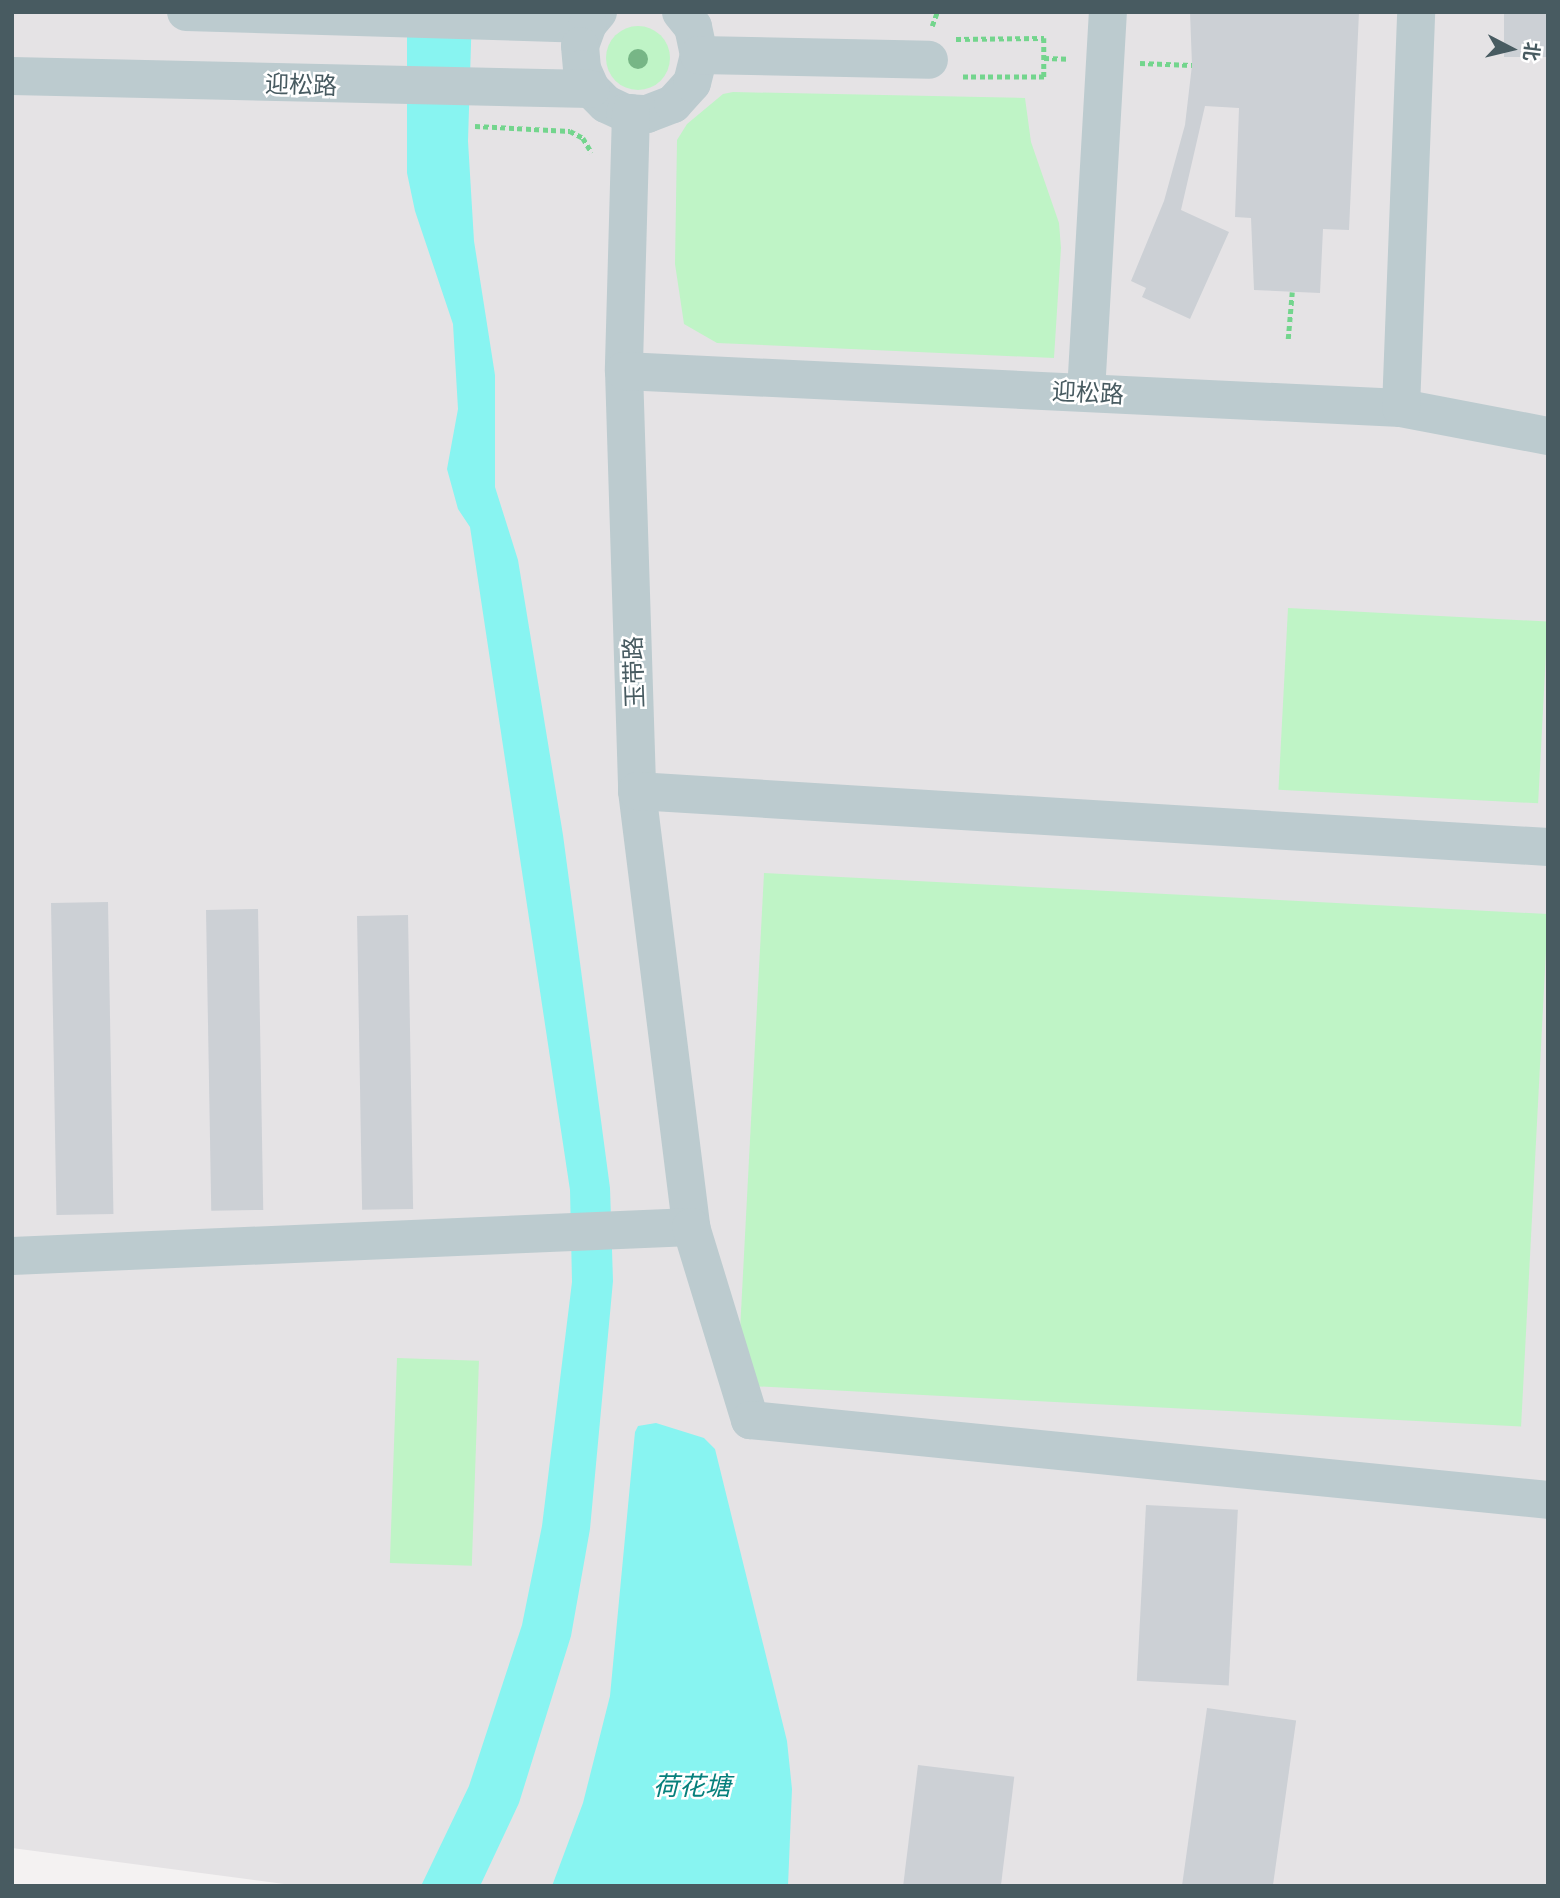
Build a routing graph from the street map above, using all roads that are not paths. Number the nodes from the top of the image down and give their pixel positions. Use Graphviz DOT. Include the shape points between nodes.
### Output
graph roads {
  1 [pos="186,12"];
  2 [pos="681,12"];
  3 [pos="1108,12"];
  4 [pos="1416,12"];
  5 [pos="593,18"];
  6 [pos="699,55"];
  7 [pos="942,58"];
  8 [pos="12,76"];
  9 [pos="591,89"];
  10 [pos="631,113"];
  11 [pos="624,371"];
  12 [pos="1086,392"];
  13 [pos="1401,408"];
  14 [pos="1540,438"];
  15 [pos="637,792"];
  16 [pos="1548,847"];
  17 [pos="691,1227"];
  18 [pos="12,1256"];
  19 [pos="1548,1500"];
  1 -- 5 [label="street" via="471,22"];
  2 -- 6 [label="street" via="693,27"];
  3 -- 12 [label="street"];
  4 -- 13 [label="street"];
  5 -- 9 [label="street" via="580,46 582,69"];
  6 -- 7 [label="street"];
  6 -- 10 [label="street" via="692,83 673,104 647,114"];
  8 -- 9 [label="street, 迎松路"];
  9 -- 10 [label="street" via="606,104"];
  10 -- 11 [label="street, 玉带路"];
  11 -- 12 [label="street, 迎松路"];
  11 -- 15 [label="street, 玉带路"];
  12 -- 13 [label="street, 迎松路"];
  13 -- 14 [label="street, 迎松路"];
  15 -- 16 [label="street"];
  15 -- 17 [label="street, 玉带路"];
  17 -- 18 [label="street"];
  17 -- 19 [label="street, 玉带路" via="750,1420"];
}
